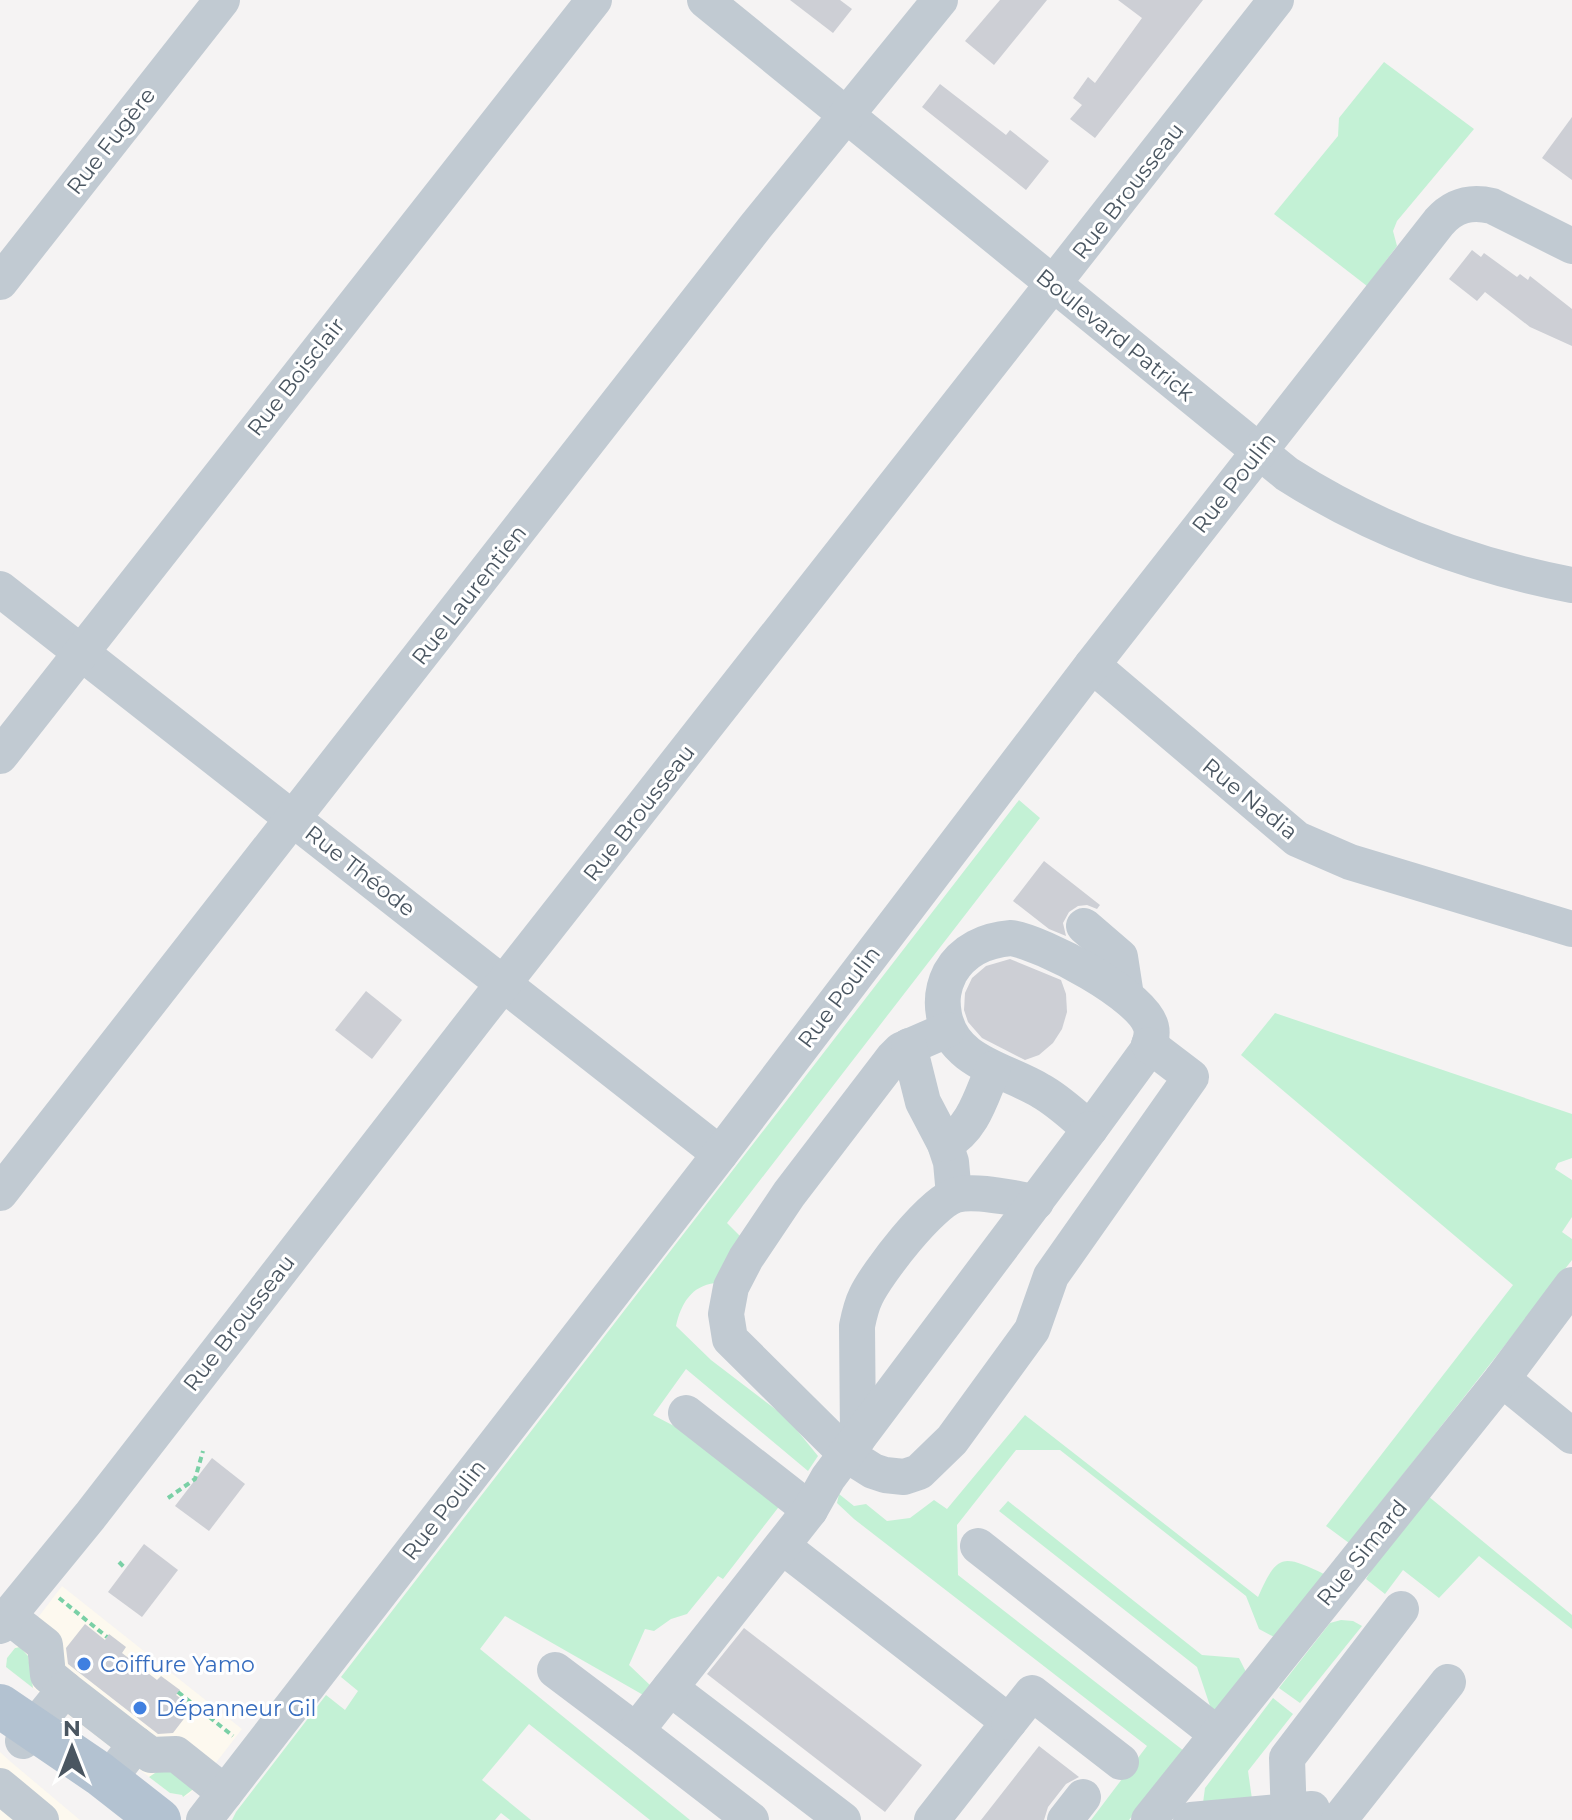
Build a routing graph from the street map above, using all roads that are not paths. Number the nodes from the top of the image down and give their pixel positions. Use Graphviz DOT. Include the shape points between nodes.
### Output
graph roads {
  1 [pos="222,0"];
  2 [pos="594,0"];
  3 [pos="705,0"];
  4 [pos="940,0"];
  5 [pos="1276,0"];
  6 [pos="845,115"];
  7 [pos="1572,246"];
  8 [pos="0,282"];
  9 [pos="1054,286"];
  10 [pos="1259,451"];
  11 [pos="1572,585"];
  12 [pos="0,589"];
  13 [pos="80,653"];
  14 [pos="1092,665"];
  15 [pos="0,756"];
  16 [pos="294,820"];
  17 [pos="1084,926"];
  18 [pos="1572,929"];
  19 [pos="504,983"];
  20 [pos="1126,996"];
  21 [pos="947,1030"];
  22 [pos="1149,1045"];
  23 [pos="909,1046"];
  24 [pos="993,1069"];
  25 [pos="1090,1129"];
  26 [pos="945,1144"];
  27 [pos="720,1154"];
  28 [pos="1060,1169"];
  29 [pos="0,1193"];
  30 [pos="954,1195"];
  31 [pos="1103,1199"];
  32 [pos="1036,1202"];
  33 [pos="1572,1285"];
  34 [pos="1502,1379"];
  35 [pos="686,1413"];
  36 [pos="1572,1436"];
  37 [pos="852,1446"];
  38 [pos="810,1510"];
  39 [pos="782,1546"];
  40 [pos="978,1546"];
  41 [pos="1401,1609"];
  42 [pos="4,1621"];
  43 [pos="555,1670"];
  44 [pos="1448,1682"];
  45 [pos="670,1688"];
  46 [pos="65,1689"];
  47 [pos="1009,1722"];
  48 [pos="13,1728"];
  49 [pos="636,1731"];
  50 [pos="1217,1734"];
  51 [pos="136,1744"];
  52 [pos="1121,1762"];
  53 [pos="108,1800"];
  54 [pos="214,1806"];
  55 [pos="950,1814"];
  56 [pos="1289,1815"];
  57 [pos="1173,1816"];
  58 [pos="159,1820"];
  59 [pos="751,1820"];
  60 [pos="843,1820"];
  61 [pos="1325,1820"];
  62 [pos="1339,1820"];
  1 -- 8 [label="street, Rue Fugère"];
  2 -- 13 [label="street, Rue Boisclair"];
  3 -- 6 [label="street, Boulevard Patrick"];
  4 -- 6 [label="street, Rue Laurentien"];
  5 -- 9 [label="street, Rue Brousseau"];
  6 -- 9 [label="street, Boulevard Patrick"];
  6 -- 16 [label="street, Rue Laurentien"];
  7 -- 10 [label="street, Rue Poulin" via="1492,206 1464,205 1446,214"];
  9 -- 10 [label="street, Boulevard Patrick"];
  9 -- 19 [label="street, Rue Brousseau"];
  10 -- 11 [label="street, Boulevard Patrick" via="1309,488 1378,524 1471,559"];
  10 -- 14 [label="street, Rue Poulin"];
  12 -- 13 [label="street, Rue Théode"];
  13 -- 15 [label="street, Rue Boisclair"];
  13 -- 16 [label="street, Rue Théode"];
  14 -- 18 [label="street, Rue Nadia" via="1297,839 1350,862"];
  14 -- 27 [label="street, Rue Poulin"];
  16 -- 19 [label="street, Rue Théode"];
  16 -- 29 [label="street, Rue Laurentien"];
  17 -- 20 [label="street" via="1120,957"];
  19 -- 27 [label="street, Rue Théode"];
  19 -- 42 [label="street, Rue Brousseau"];
  20 -- 21 [label="street" via="1025,940 995,940 958,960 944,985"];
  20 -- 22 [label="street" via="1146,1016"];
  21 -- 23 [label="street"];
  21 -- 24 [label="street" via="976,1060"];
  22 -- 25 [label="street"];
  22 -- 31 [label="street" via="1191,1077"];
  23 -- 26 [label="street" via="923,1102"];
  23 -- 37 [label="street" via="893,1058 759,1238 731,1287 726,1314 730,1339"];
  24 -- 25 [label="street" via="1045,1093"];
  24 -- 26 [label="street" via="960,1136"];
  25 -- 28 [label="street"];
  26 -- 30 [label="street"];
  27 -- 54 [label="street, Rue Poulin"];
  28 -- 31 [label="street"];
  28 -- 32 [label="street"];
  30 -- 32 [label="street"];
  30 -- 37 [label="street" via="922,1219 867,1294 857,1326"];
  31 -- 37 [label="street" via="1051,1276 1032,1330 932,1462 904,1477 885,1475 873,1471"];
  32 -- 37 [label="street"];
  33 -- 34 [label="street, Rue Simard"];
  34 -- 36 [label="street"];
  34 -- 50 [label="street, Rue Simard"];
  35 -- 38 [label="street"];
  37 -- 38 [label="street"];
  38 -- 39 [label="street"];
  39 -- 45 [label="street"];
  39 -- 47 [label="street"];
  40 -- 50 [label="street"];
  41 -- 56 [label="street" via="1287,1758"];
  42 -- 46 [label="street" via="45,1645 48,1675"];
  43 -- 49 [label="street"];
  44 -- 62 [label="street"];
  45 -- 49 [label="street"];
  45 -- 60 [label="street" via="810,1774"];
  46 -- 48 [label="street"];
  46 -- 51 [label="street"];
  47 -- 52 [label="street" via="1032,1693"];
  47 -- 55 [label="street"];
  48 -- 53 [label="main road"];
  49 -- 59 [label="street"];
  50 -- 57 [label="street, Rue Simard"];
  51 -- 53 [label="street"];
  51 -- 54 [label="street" via="151,1755 176,1754"];
  53 -- 58 [label="main road"];
  56 -- 57 [label="street"];
  56 -- 61 [label="street" via="1312,1809"];
}
